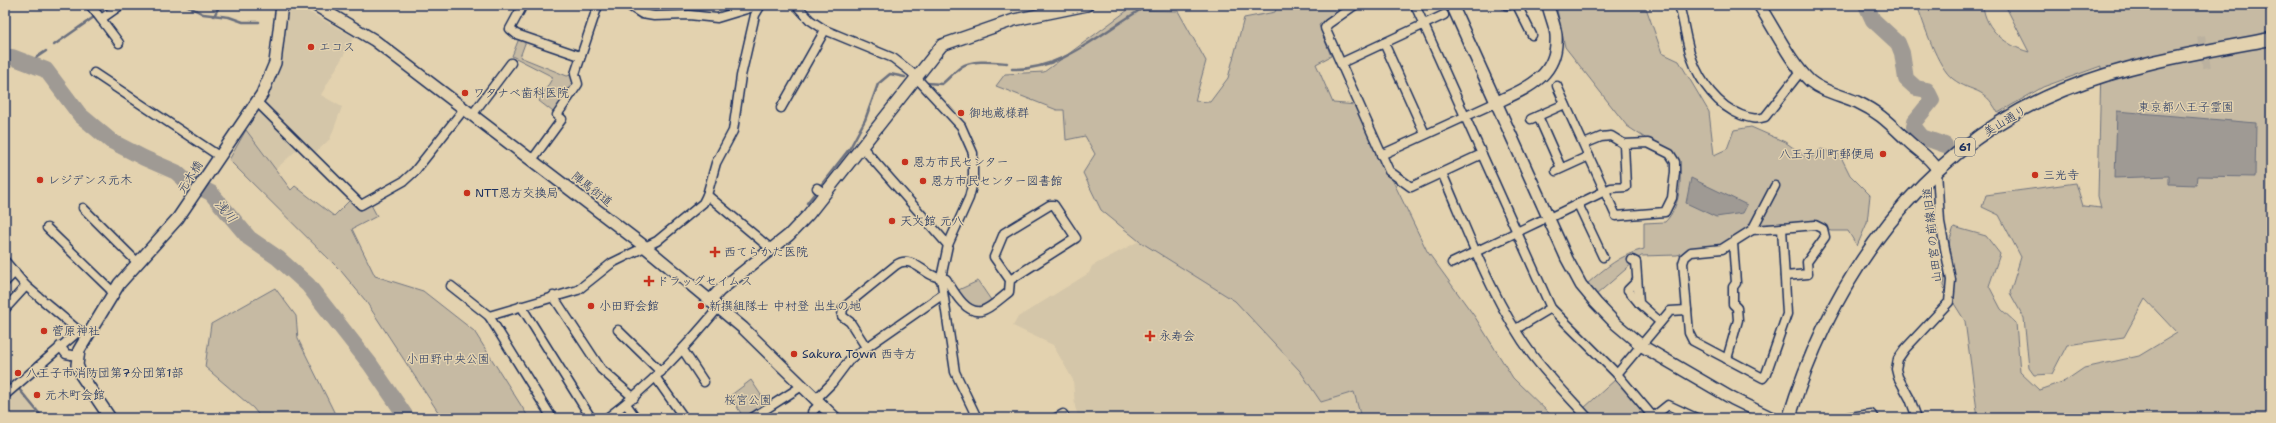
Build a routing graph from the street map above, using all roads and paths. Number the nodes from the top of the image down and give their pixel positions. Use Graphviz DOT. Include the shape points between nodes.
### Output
graph roads {
  1 [pos="90,5"];
  2 [pos="121,5"];
  3 [pos="282,5"];
  4 [pos="315,5"];
  5 [pos="523,5"];
  6 [pos="597,5"];
  7 [pos="628,5"];
  8 [pos="760,5"];
  9 [pos="796,5"];
  10 [pos="1087,5"];
  11 [pos="1355,5"];
  12 [pos="1415,5"];
  13 [pos="1452,5"];
  14 [pos="1517,5"];
  15 [pos="1548,5"];
  16 [pos="1679,5"];
  17 [pos="1759,5"];
  18 [pos="332,9"];
  19 [pos="1444,15"];
  20 [pos="101,19"];
  21 [pos="1424,24"];
  22 [pos="825,30"];
  23 [pos="1532,35"];
  24 [pos="2271,39"];
  25 [pos="119,43"];
  26 [pos="1384,43"];
  27 [pos="580,56"];
  28 [pos="511,62"];
  29 [pos="1341,63"];
  30 [pos="1801,71"];
  31 [pos="94,73"];
  32 [pos="916,76"];
  33 [pos="1557,86"];
  34 [pos="257,102"];
  35 [pos="1497,102"];
  36 [pos="1565,104"];
  37 [pos="781,108"];
  38 [pos="468,112"];
  39 [pos="1465,115"];
  40 [pos="1425,134"];
  41 [pos="1584,144"];
  42 [pos="1624,144"];
  43 [pos="862,147"];
  44 [pos="1482,154"];
  45 [pos="1381,155"];
  46 [pos="1589,156"];
  47 [pos="219,157"];
  48 [pos="532,160"];
  49 [pos="1937,169"];
  50 [pos="1442,173"];
  51 [pos="1775,186"];
  52 [pos="1605,191"];
  53 [pos="707,195"];
  54 [pos="1578,204"];
  55 [pos="83,208"];
  56 [pos="1544,219"];
  57 [pos="47,228"];
  58 [pos="1782,228"];
  59 [pos="1752,230"];
  60 [pos="1517,232"];
  61 [pos="1733,243"];
  62 [pos="948,245"];
  63 [pos="644,246"];
  64 [pos="771,250"];
  65 [pos="1477,251"];
  66 [pos="1603,257"];
  67 [pos="5,261"];
  68 [pos="1634,261"];
  69 [pos="137,262"];
  70 [pos="1452,263"];
  71 [pos="15,272"];
  72 [pos="1785,276"];
  73 [pos="941,278"];
  74 [pos="1010,280"];
  75 [pos="5,282"];
  76 [pos="26,286"];
  77 [pos="451,286"];
  78 [pos="114,293"];
  79 [pos="942,295"];
  80 [pos="553,296"];
  81 [pos="715,303"];
  82 [pos="521,306"];
  83 [pos="1551,308"];
  84 [pos="5,309"];
  85 [pos="1687,310"];
  86 [pos="489,316"];
  87 [pos="1660,322"];
  88 [pos="1516,329"];
  89 [pos="618,330"];
  90 [pos="84,332"];
  91 [pos="60,346"];
  92 [pos="1642,346"];
  93 [pos="866,347"];
  94 [pos="683,350"];
  95 [pos="77,356"];
  96 [pos="1727,359"];
  97 [pos="1617,374"];
  98 [pos="658,375"];
  99 [pos="704,382"];
  100 [pos="802,386"];
  101 [pos="5,395"];
  102 [pos="634,398"];
  103 [pos="818,402"];
  104 [pos="626,404"];
  105 [pos="682,415"];
  106 [pos="110,418"];
  107 [pos="552,418"];
  108 [pos="591,418"];
  109 [pos="607,418"];
  110 [pos="636,418"];
  111 [pos="752,418"];
  112 [pos="812,418"];
  113 [pos="835,418"];
  114 [pos="977,418"];
  115 [pos="1056,418"];
  116 [pos="1065,418"];
  117 [pos="1588,418"];
  118 [pos="1653,418"];
  119 [pos="1696,418"];
  120 [pos="1772,418"];
  121 [pos="1789,418"];
  122 [pos="1843,418"];
  123 [pos="1874,418"];
  124 [pos="1917,418"];
  1 -- 20 [label="street"];
  2 -- 20 [label="street"];
  3 -- 34 [label="street, 元木橋" via="275,63 268,84"];
  4 -- 18 [label="street, 陣馬街道"];
  5 -- 27 [label="street" via="510,29 516,34"];
  6 -- 27 [label="street"];
  7 -- 8 [label="street" via="642,14 654,16 689,15 717,18"];
  8 -- 53 [label="street" via="755,15 742,68 733,131 716,163"];
  9 -- 22 [label="street"];
  10 -- 32 [label="street" via="1014,20 951,40 934,53"];
  11 -- 29 [label="street" via="1325,28"];
  12 -- 21 [label="street"];
  13 -- 35 [label="street"];
  14 -- 23 [label="street"];
  15 -- 35 [label="street" via="1556,35 1555,53 1550,66 1536,83"];
  16 -- 30 [label="street" via="1692,59 1710,91 1733,112 1750,118 1765,117"];
  17 -- 30 [label="street"];
  18 -- 38 [label="street, 陣馬街道"];
  19 -- 21 [label="street"];
  20 -- 25 [label="street"];
  21 -- 26 [label="street"];
  21 -- 39 [label="street"];
  22 -- 32 [label="street" via="892,58"];
  22 -- 37 [label="street"];
  24 -- 49 [label="main road, 美山通り / 61" via="2158,60 2062,90 2003,121"];
  26 -- 29 [label="street"];
  26 -- 40 [label="street"];
  27 -- 48 [label="street" via="575,74 578,84 557,115 562,119"];
  28 -- 38 [label="street"];
  29 -- 45 [label="street"];
  30 -- 49 [label="street" via="1819,87 1855,101 1891,123 1908,141 1931,158"];
  31 -- 47 [label="street"];
  32 -- 43 [label="street"];
  32 -- 62 [label="street" via="961,126 973,153 970,198"];
  33 -- 36 [label="street"];
  34 -- 38 [label="street" via="361,205 404,181"];
  34 -- 47 [label="street, 元木橋"];
  35 -- 39 [label="street"];
  35 -- 56 [label="street"];
  36 -- 41 [label="street"];
  36 -- 46 [label="street" via="1534,118 1559,170"];
  38 -- 48 [label="street, 陣馬街道"];
  39 -- 40 [label="street"];
  39 -- 44 [label="street"];
  40 -- 45 [label="street"];
  41 -- 42 [label="street" via="1611,136"];
  41 -- 46 [label="street"];
  42 -- 52 [label="street" via="1626,187"];
  42 -- 52 [label="street" via="1648,144 1670,154 1675,162 1672,198 1665,212 1616,216"];
  43 -- 62 [label="street"];
  43 -- 64 [label="street" via="821,190 794,230"];
  44 -- 50 [label="street"];
  44 -- 60 [label="street"];
  45 -- 50 [label="street" via="1389,171 1411,187"];
  46 -- 52 [label="street"];
  47 -- 69 [label="street, 元木橋" via="184,209"];
  48 -- 63 [label="street, 陣馬街道"];
  49 -- 121 [label="main road, 美山通り / 61" via="1889,221 1846,285 1812,356"];
  49 -- 124 [label="street, 山田宮の前線旧道" via="1940,222 1951,280 1949,302 1905,349 1898,359 1896,369"];
  50 -- 65 [label="street"];
  51 -- 59 [label="street"];
  52 -- 54 [label="street"];
  53 -- 63 [label="street" via="703,203 657,241"];
  53 -- 64 [label="street"];
  54 -- 56 [label="street"];
  54 -- 66 [label="street"];
  55 -- 69 [label="street"];
  56 -- 60 [label="street"];
  56 -- 92 [label="street" via="1581,285 1616,324"];
  57 -- 78 [label="street"];
  58 -- 59 [label="street"];
  58 -- 72 [label="street"];
  58 -- 72 [label="street" via="1815,225 1823,229 1825,237 1807,262 1808,274"];
  59 -- 61 [label="street"];
  60 -- 65 [label="street"];
  60 -- 83 [label="street"];
  61 -- 85 [label="street" via="1722,249 1691,252 1685,257 1683,263"];
  61 -- 96 [label="street" via="1736,283 1733,287 1733,304 1737,308 1738,320"];
  62 -- 73 [label="street"];
  63 -- 80 [label="street" via="612,263 578,290"];
  63 -- 81 [label="street, 陣馬街道"];
  64 -- 81 [label="street" via="719,291"];
  65 -- 70 [label="street"];
  65 -- 88 [label="street" via="1498,299"];
  67 -- 71 [label="street"];
  68 -- 87 [label="street" via="1637,281 1628,290 1638,303"];
  69 -- 78 [label="street, 元木橋"];
  71 -- 75 [label="street"];
  71 -- 76 [label="street"];
  72 -- 96 [label="street" via="1787,314 1766,374 1763,378"];
  73 -- 74 [label="street" via="946,279 958,299 980,311 1009,292"];
  73 -- 79 [label="street"];
  73 -- 93 [label="street" via="909,261 902,261 843,308 842,316 850,322"];
  74 -- 74 [label="street" via="994,257 1004,233 1054,205 1076,238"];
  76 -- 84 [label="street"];
  76 -- 90 [label="street"];
  77 -- 86 [label="street"];
  78 -- 90 [label="street, 元木橋"];
  79 -- 93 [label="street"];
  79 -- 114 [label="street" via="956,372"];
  80 -- 82 [label="street"];
  80 -- 102 [label="street" via="601,369"];
  81 -- 94 [label="street"];
  81 -- 100 [label="street, 陣馬街道"];
  82 -- 86 [label="street"];
  82 -- 108 [label="street"];
  83 -- 88 [label="street"];
  83 -- 97 [label="street"];
  85 -- 87 [label="street" via="1670,311"];
  85 -- 96 [label="street" via="1688,333 1693,341"];
  86 -- 107 [label="street"];
  87 -- 92 [label="street"];
  88 -- 117 [label="street" via="1534,357"];
  89 -- 98 [label="street"];
  90 -- 91 [label="street"];
  90 -- 95 [label="street, 元木橋"];
  91 -- 95 [label="street" via="66,354"];
  91 -- 101 [label="street"];
  92 -- 97 [label="street"];
  92 -- 120 [label="street" via="1733,399"];
  93 -- 103 [label="street" via="850,359"];
  94 -- 98 [label="street"];
  94 -- 99 [label="street"];
  95 -- 106 [label="street" via="81,374"];
  97 -- 118 [label="street"];
  98 -- 102 [label="street"];
  98 -- 105 [label="street"];
  100 -- 103 [label="street, 陣馬街道"];
  100 -- 111 [label="street"];
  102 -- 104 [label="street"];
  103 -- 112 [label="street" via="812,412"];
  103 -- 113 [label="street, 陣馬街道"];
  104 -- 109 [label="street"];
  104 -- 110 [label="street"];
  115 -- 116 [label="street" via="1063,414"];
  118 -- 119 [label="street" via="1668,405"];
  122 -- 123 [label="street" via="1866,414 1871,414"];
}
